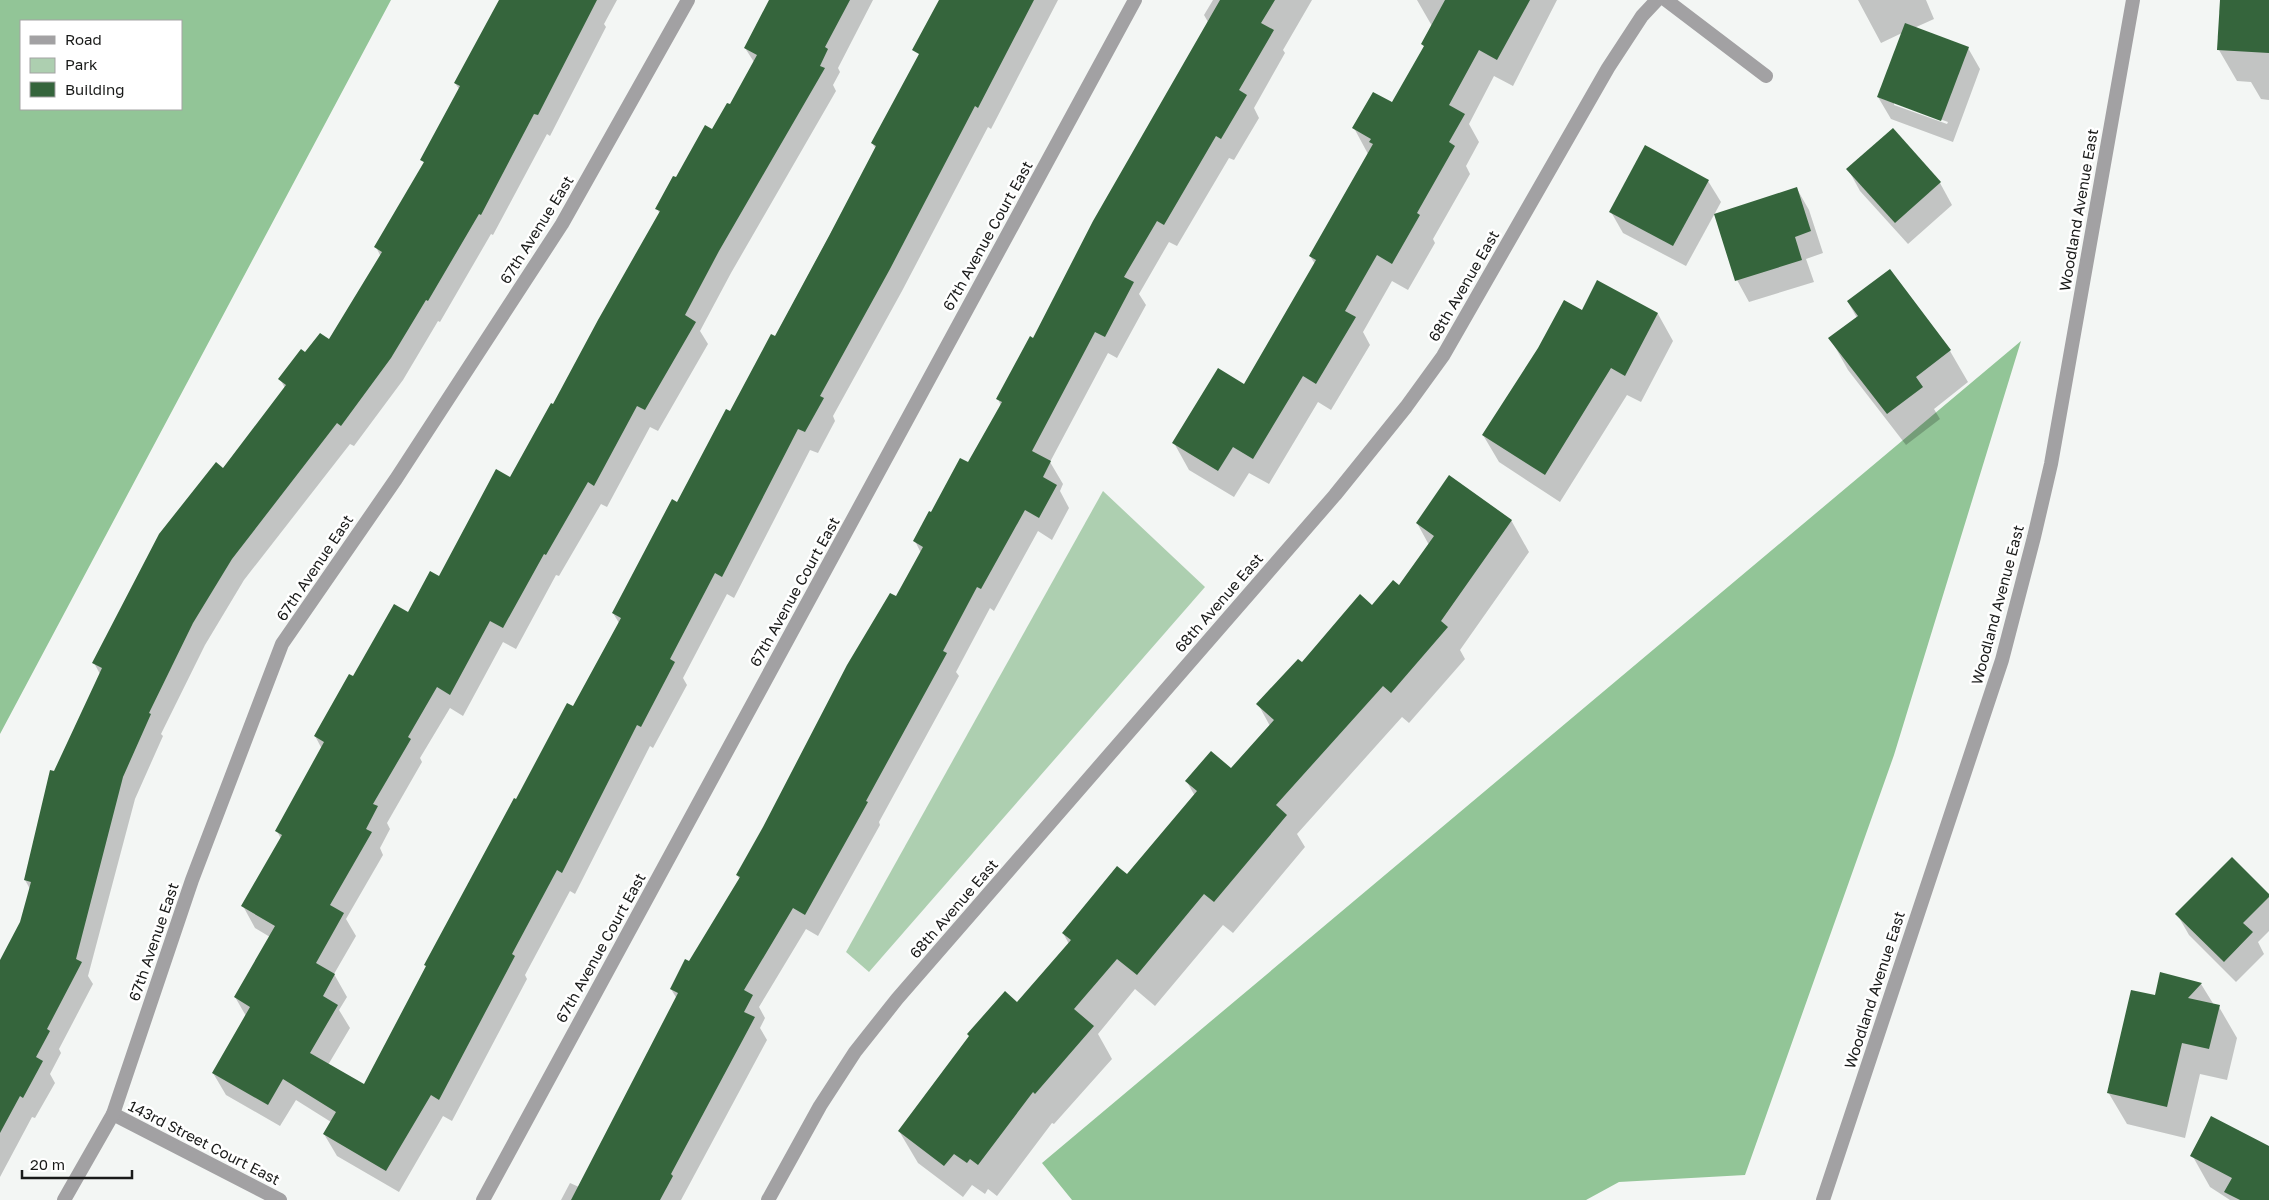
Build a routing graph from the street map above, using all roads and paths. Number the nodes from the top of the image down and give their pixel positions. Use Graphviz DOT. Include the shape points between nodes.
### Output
graph roads {
  1 [pos="688,0"];
  2 [pos="1135,0"];
  3 [pos="1656,0"];
  4 [pos="1666,0"];
  5 [pos="2132,0"];
  6 [pos="1766,76"];
  7 [pos="113,1114"];
  8 [pos="64,1200"];
  9 [pos="280,1200"];
  10 [pos="483,1200"];
  11 [pos="768,1200"];
  12 [pos="1823,1200"];
  1 -- 7 [label="street, 67th Avenue East" via="562,224 396,479 282,644 192,880"];
  2 -- 10 [label="street, 67th Avenue Court East"];
  3 -- 11 [label="street, 68th Avenue East" via="1608,68 1443,356 1406,407 1335,495 897,999 855,1052 820,1106"];
  4 -- 6 [label="street"];
  5 -- 12 [label="street, Woodland Avenue East" via="2051,464 2034,537 2002,660"];
  7 -- 8 [label="street, 67th Avenue East"];
  7 -- 9 [label="street, 143rd Street Court East"];
}
